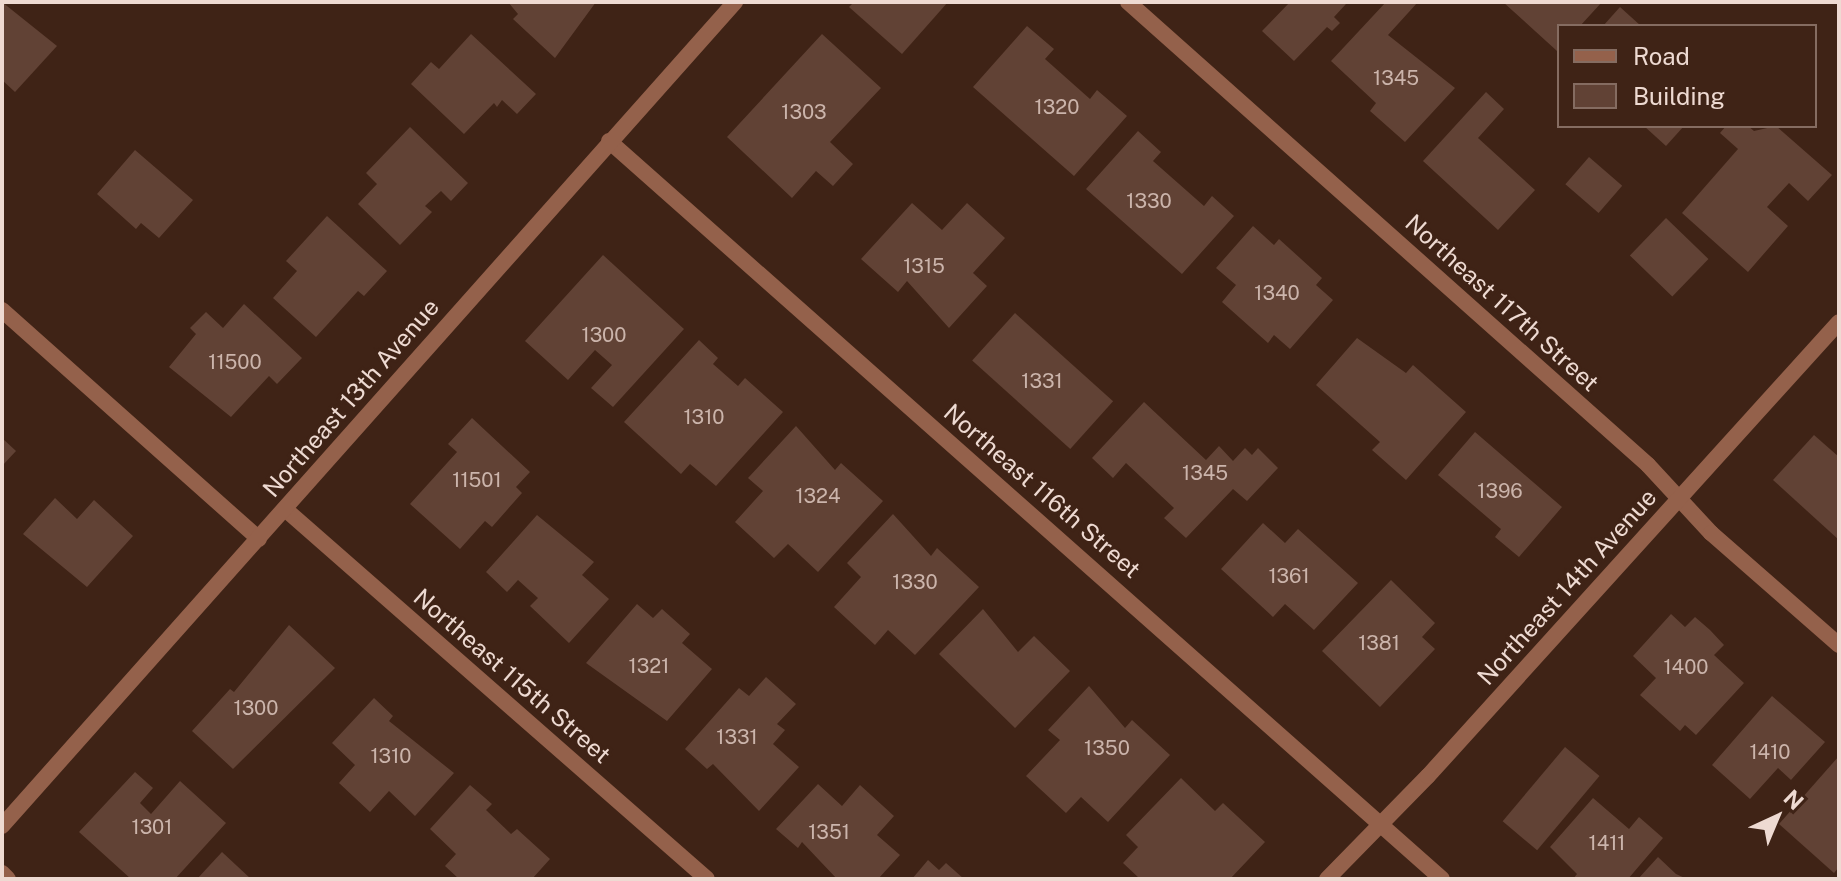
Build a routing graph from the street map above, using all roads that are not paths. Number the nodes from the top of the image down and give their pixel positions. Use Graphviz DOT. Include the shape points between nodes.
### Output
graph roads {
  1 [pos="735,2"];
  2 [pos="1128,2"];
  3 [pos="609,141"];
  4 [pos="2,310"];
  5 [pos="1839,322"];
  6 [pos="1680,498"];
  7 [pos="285,509"];
  8 [pos="259,539"];
  9 [pos="1839,645"];
  10 [pos="1381,822"];
  11 [pos="2,826"];
  12 [pos="2,873"];
  13 [pos="8,879"];
  14 [pos="707,879"];
  15 [pos="1327,879"];
  16 [pos="1442,879"];
  1 -- 3 [label="street, Northeast 13th Avenue"];
  2 -- 6 [label="street, Northeast 117th Street"];
  3 -- 7 [label="street, Northeast 13th Avenue"];
  3 -- 10 [label="street, Northeast 116th Street"];
  4 -- 8 [label="street"];
  5 -- 6 [label="street, Northeast 14th Avenue"];
  6 -- 9 [label="street, Northeast 117th Street" via="1711,533"];
  6 -- 10 [label="street, Northeast 14th Avenue"];
  7 -- 8 [label="street, Northeast 13th Avenue"];
  7 -- 14 [label="street, Northeast 115th Street"];
  8 -- 11 [label="street, Northeast 13th Avenue"];
  10 -- 15 [label="street, Northeast 14th Avenue"];
  10 -- 16 [label="street, Northeast 116th Street"];
  12 -- 13 [label="street"];
}
